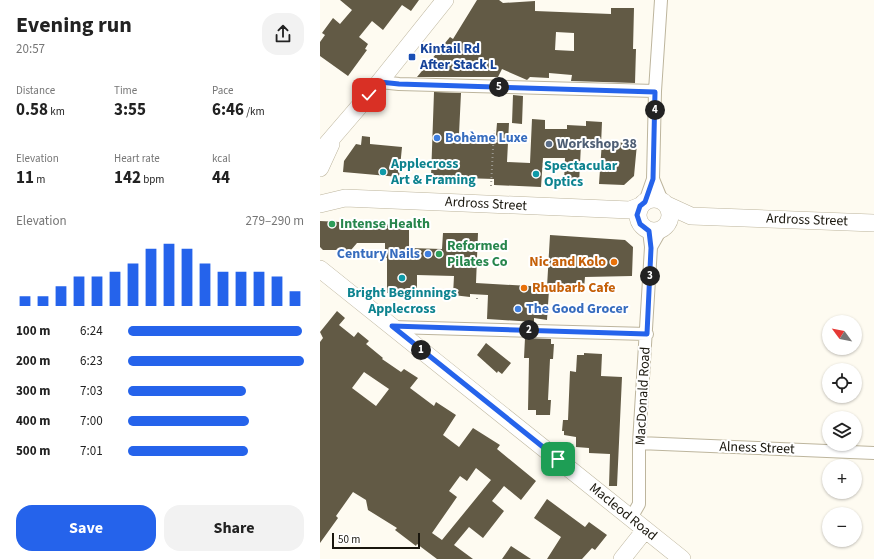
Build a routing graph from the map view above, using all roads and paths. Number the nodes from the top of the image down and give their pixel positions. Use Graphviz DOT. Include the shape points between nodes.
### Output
graph roads {
  1 [pos="445,0"];
  2 [pos="661,0"];
  3 [pos="380,82"];
  4 [pos="655,92"];
  5 [pos="494,130"];
  6 [pos="332,140"];
  7 [pos="320,152"];
  8 [pos="320,168"];
  9 [pos="653,179"];
  10 [pos="491,186"];
  11 [pos="320,190"];
  12 [pos="342,199"];
  13 [pos="664,203"];
  14 [pos="320,204"];
  15 [pos="691,216"];
  16 [pos="647,222"];
  17 [pos="874,223"];
  18 [pos="320,269"];
  19 [pos="477,295"];
  20 [pos="477,299"];
  21 [pos="392,326"];
  22 [pos="647,334"];
  23 [pos="639,443"];
  24 [pos="874,452"];
  25 [pos="631,518"];
  26 [pos="646,530"];
  27 [pos="622,559"];
  28 [pos="682,559"];
  1 -- 3 [label="street"];
  2 -- 4 [label="street, MacDonald Road"];
  3 -- 4 [label="street"];
  3 -- 6 [label="street"];
  4 -- 9 [label="street, MacDonald Road"];
  5 -- 10 [label="path"];
  6 -- 7 [label="street"];
  6 -- 8 [label="street"];
  9 -- 13 [label="street, MacDonald Road"];
  9 -- 16 [label="street, MacDonald Road"];
  11 -- 12 [label="street, Ardross Street"];
  12 -- 14 [label="street, Ardross Street"];
  12 -- 16 [label="street, Ardross Street"];
  13 -- 15 [label="street, Ardross Street"];
  13 -- 16 [label="street" via="653,199"];
  13 -- 16 [label="street" via="670,217"];
  15 -- 16 [label="street, Ardross Street"];
  15 -- 17 [label="street, Ardross Street"];
  16 -- 22 [label="street, MacDonald Road"];
  18 -- 21 [label="street, Macleod Road"];
  19 -- 20 [label="path"];
  21 -- 22 [label="street"];
  21 -- 25 [label="street, Macleod Road"];
  22 -- 23 [label="street, MacDonald Road"];
  23 -- 24 [label="street, Alness Street"];
  23 -- 25 [label="street, MacDonald Road" via="639,504"];
  25 -- 26 [label="street, Macleod Road"];
  26 -- 27 [label="street"];
  26 -- 28 [label="street, Macleod Road"];
}
